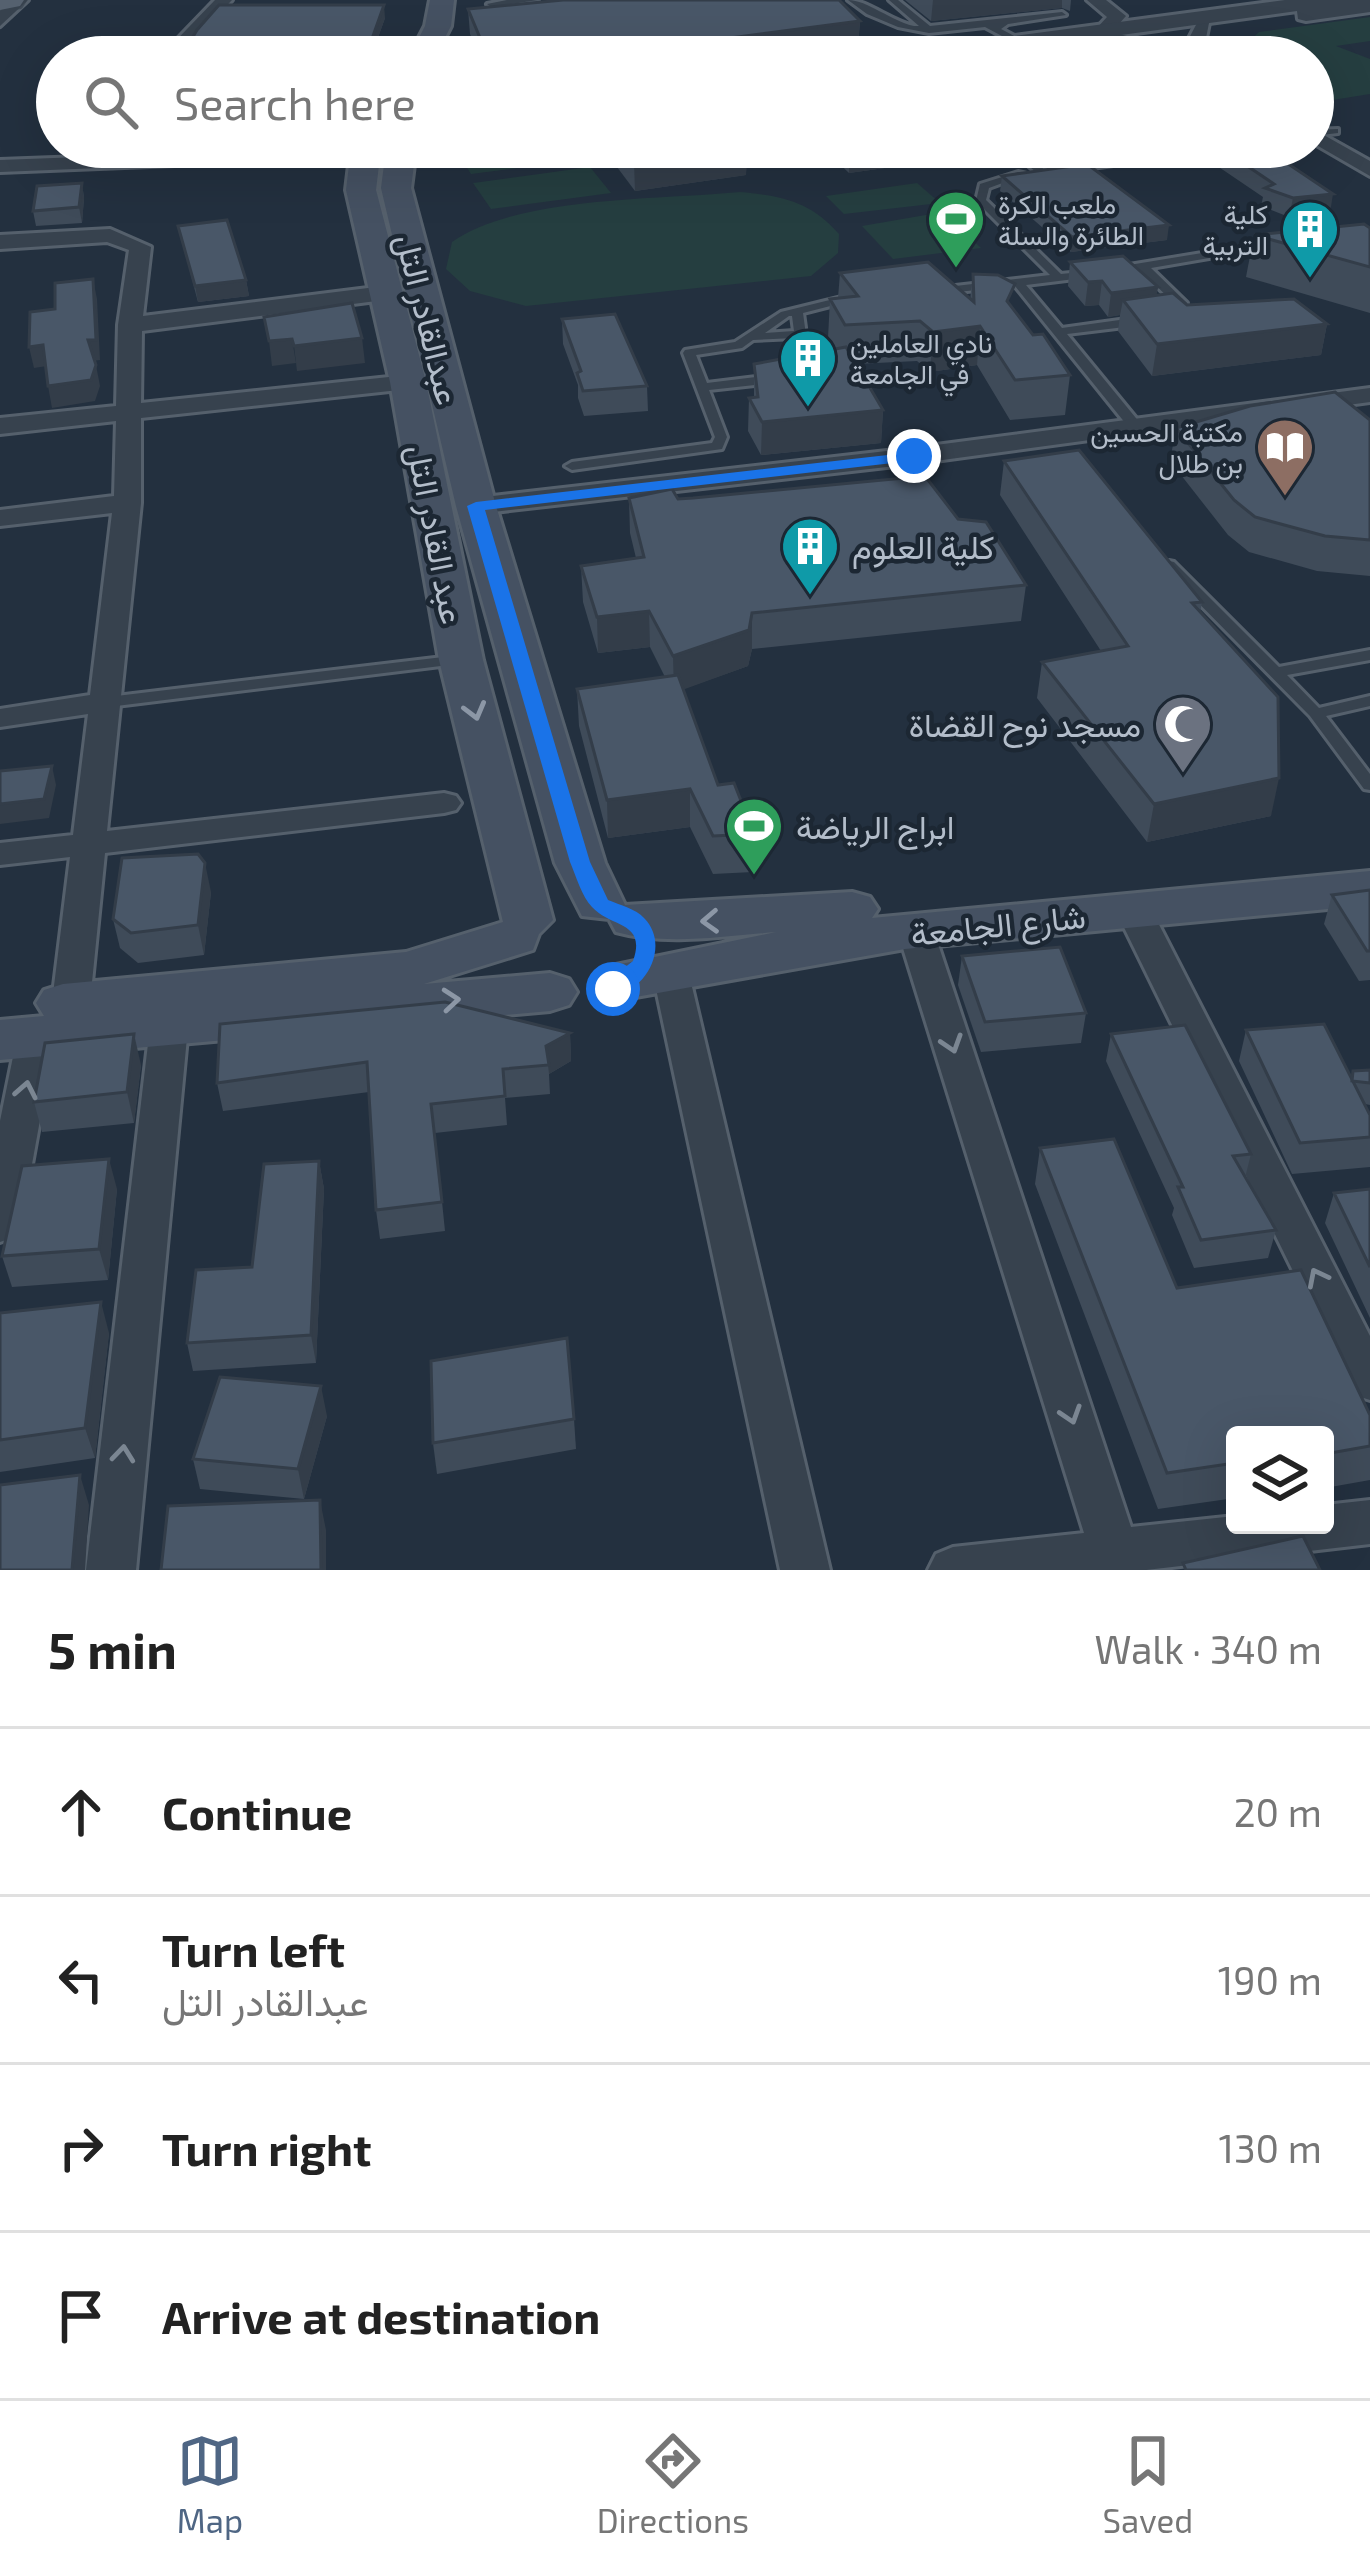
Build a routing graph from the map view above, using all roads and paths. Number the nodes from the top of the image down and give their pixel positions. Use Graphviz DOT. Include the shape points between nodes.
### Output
graph roads {
  1 [pos="10,0"];
  2 [pos="20,0"];
  3 [pos="224,0"];
  4 [pos="442,0"];
  5 [pos="534,0"];
  6 [pos="852,0"];
  7 [pos="893,0"];
  8 [pos="1095,0"];
  9 [pos="1333,0"];
  10 [pos="0,2"];
  11 [pos="478,2"];
  12 [pos="1370,6"];
  13 [pos="542,11"];
  14 [pos="1062,15"];
  15 [pos="510,16"];
  16 [pos="487,18"];
  17 [pos="0,21"];
  18 [pos="1000,24"];
  19 [pos="1203,27"];
  20 [pos="929,30"];
  21 [pos="1112,34"];
  22 [pos="189,36"];
  23 [pos="433,36"];
  24 [pos="462,36"];
  25 [pos="1013,36"];
  26 [pos="1089,36"];
  27 [pos="1100,36"];
  28 [pos="1119,36"];
  29 [pos="1199,36"];
  30 [pos="1334,138"];
  31 [pos="1334,143"];
  32 [pos="1370,152"];
  33 [pos="36,161"];
  34 [pos="0,166"];
  35 [pos="375,168"];
  36 [pos="389,168"];
  37 [pos="1037,168"];
  38 [pos="1070,168"];
  39 [pos="1370,170"];
  40 [pos="1042,172"];
  41 [pos="0,242"];
  42 [pos="1289,242"];
  43 [pos="1143,266"];
  44 [pos="1059,278"];
  45 [pos="1019,283"];
  46 [pos="926,292"];
  47 [pos="384,293"];
  48 [pos="856,298"];
  49 [pos="797,309"];
  50 [pos="1177,316"];
  51 [pos="1153,319"];
  52 [pos="130,326"];
  53 [pos="1059,332"];
  54 [pos="800,334"];
  55 [pos="751,338"];
  56 [pos="408,382"];
  57 [pos="702,387"];
  58 [pos="1370,395"];
  59 [pos="1349,409"];
  60 [pos="129,410"];
  61 [pos="0,426"];
  62 [pos="1135,426"];
  63 [pos="1050,445"];
  64 [pos="572,466"];
  65 [pos="127,503"];
  66 [pos="478,515"];
  67 [pos="0,518"];
  68 [pos="1153,548"];
  69 [pos="1370,655"];
  70 [pos="461,660"];
  71 [pos="1276,672"];
  72 [pos="1370,701"];
  73 [pos="108,702"];
  74 [pos="1316,712"];
  75 [pos="0,718"];
  76 [pos="1370,785"];
  77 [pos="444,803"];
  78 [pos="92,844"];
  79 [pos="0,854"];
  80 [pos="1370,855"];
  81 [pos="1370,888"];
  82 [pos="1133,909"];
  83 [pos="617,912"];
  84 [pos="520,929"];
  85 [pos="916,932"];
  86 [pos="650,974"];
  87 [pos="550,992"];
  88 [pos="27,1022"];
  89 [pos="169,1027"];
  90 [pos="0,1225"];
  91 [pos="1370,1382"];
  92 [pos="1370,1522"];
  93 [pos="1114,1550"];
  94 [pos="111,1570"];
  95 [pos="805,1570"];
  96 [pos="953,1570"];
  1 -- 10 [label="main road"];
  2 -- 17 [label="street"];
  3 -- 22 [label="street"];
  4 -- 23 [label="main road"];
  5 -- 11 [label="lane"];
  5 -- 13 [label="lane"];
  6 -- 20 [label="lane" via="892,27"];
  7 -- 20 [label="lane"];
  8 -- 21 [label="street" via="1117,16"];
  9 -- 21 [label="street"];
  11 -- 24 [label="main road"];
  12 -- 19 [label="street"];
  14 -- 18 [label="lane"];
  15 -- 16 [label="lane"];
  18 -- 20 [label="lane"];
  18 -- 25 [label="lane"];
  19 -- 21 [label="street"];
  19 -- 29 [label="street"];
  21 -- 26 [label="street"];
  21 -- 27 [label="street"];
  21 -- 28 [label="street"];
  30 -- 32 [label="street"];
  31 -- 39 [label="street"];
  33 -- 34 [label="street"];
  35 -- 47 [label="main road, عبد القادر التل" via="362,190"];
  36 -- 66 [label="main road, عبدالقادر التل"];
  37 -- 40 [label="lane"];
  38 -- 40 [label="lane"];
  40 -- 44 [label="lane" via="993,181 981,202"];
  41 -- 52 [label="street" via="99,234 134,241 140,247"];
  42 -- 43 [label="lane"];
  43 -- 44 [label="lane"];
  43 -- 50 [label="lane" via="1181,303"];
  44 -- 45 [label="lane"];
  45 -- 46 [label="lane"];
  45 -- 53 [label="lane"];
  47 -- 52 [label="street"];
  47 -- 56 [label="main road, عبد القادر التل"];
  48 -- 49 [label="lane"];
  49 -- 54 [label="lane"];
  49 -- 55 [label="lane"];
  51 -- 53 [label="lane"];
  52 -- 60 [label="street"];
  53 -- 62 [label="lane"];
  54 -- 55 [label="lane"];
  54 -- 57 [label="lane" via="802,372"];
  55 -- 57 [label="lane" via="689,353"];
  56 -- 60 [label="street"];
  56 -- 70 [label="main road, عبد القادر التل"];
  57 -- 64 [label="lane" via="721,437 717,446"];
  58 -- 59 [label="street"];
  59 -- 62 [label="street"];
  59 -- 63 [label="street"];
  60 -- 61 [label="street"];
  60 -- 65 [label="street"];
  62 -- 63 [label="street"];
  63 -- 66 [label="street"];
  65 -- 67 [label="street"];
  65 -- 73 [label="street"];
  66 -- 83 [label="main road, عبدالقادر التل" via="580,862"];
  68 -- 71 [label="lane"];
  69 -- 71 [label="lane"];
  70 -- 73 [label="lane"];
  70 -- 84 [label="main road, عبد القادر التل, one-way"];
  71 -- 74 [label="lane"];
  72 -- 74 [label="lane"];
  73 -- 75 [label="street"];
  73 -- 78 [label="street"];
  74 -- 76 [label="lane"];
  77 -- 78 [label="street"];
  78 -- 79 [label="street"];
  78 -- 88 [label="street"];
  80 -- 83 [label="main road, شارع الجامعة, one-way" via="817,913 687,922"];
  81 -- 82 [label="main road, شارع الجامعة"];
  82 -- 85 [label="main road, شارع الجامعة"];
  91 -- 82 [label="street, one-way"];
  83 -- 84 [label="main road" via="561,904"];
  83 -- 86 [label="main road" via="648,950"];
  84 -- 87 [label="main road" via="511,950 520,975"];
  84 -- 88 [label="main road" via="409,970"];
  85 -- 86 [label="main road, شارع الجامعة"];
  85 -- 93 [label="street, one-way"];
  86 -- 87 [label="main road" via="592,994"];
  86 -- 95 [label="street"];
  89 -- 87 [label="main road, one-way"];
  88 -- 89 [label="main road"];
  90 -- 88 [label="street, one-way"];
  94 -- 89 [label="street, one-way"];
  92 -- 93 [label="street"];
  93 -- 96 [label="street"];
}
